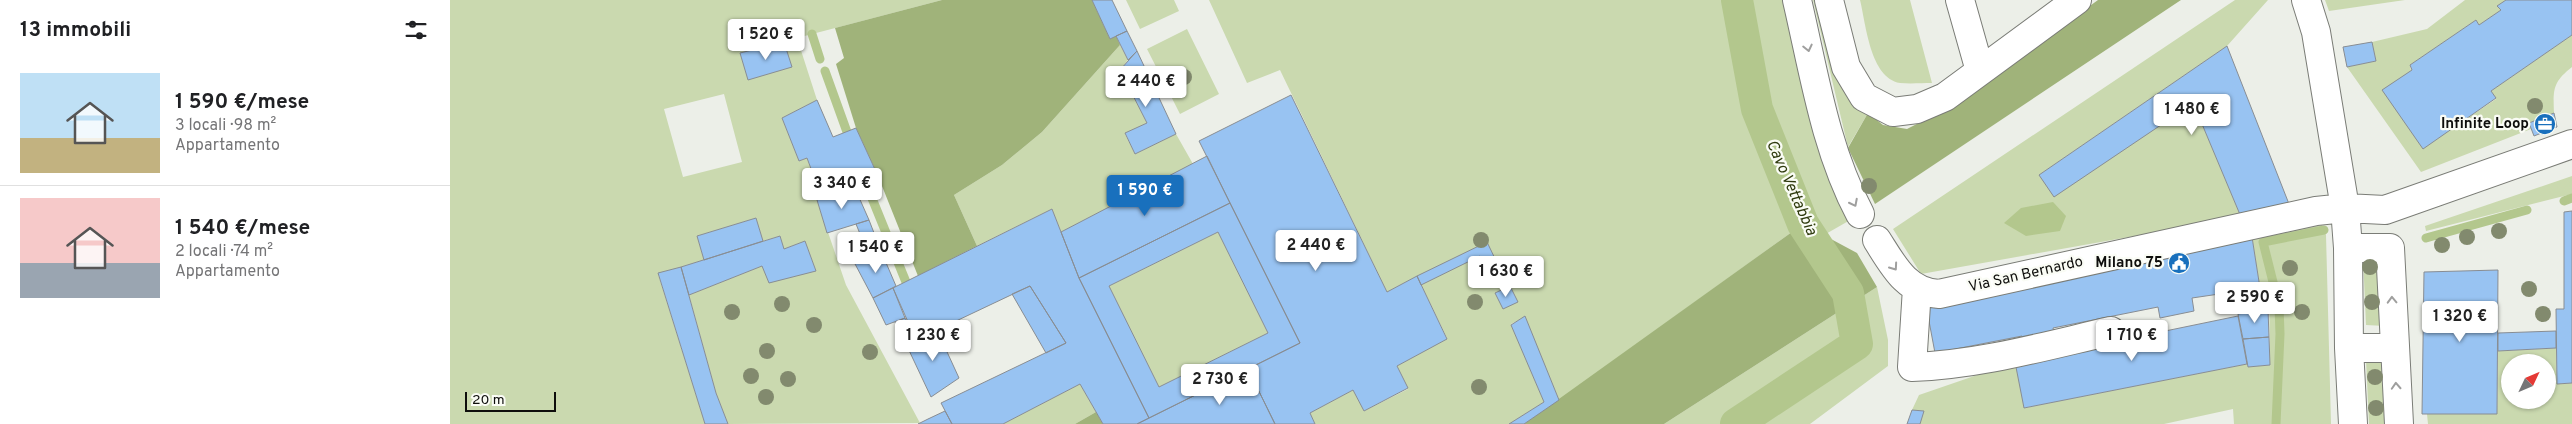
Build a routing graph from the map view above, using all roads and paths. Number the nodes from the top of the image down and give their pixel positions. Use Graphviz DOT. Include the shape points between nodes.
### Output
graph roads {
  1 [pos="1797,0"];
  2 [pos="1829,0"];
  3 [pos="1960,0"];
  4 [pos="2078,0"];
  5 [pos="2306,0"];
  6 [pos="2052,8"];
  7 [pos="1980,71"];
  8 [pos="2572,144"];
  9 [pos="2345,208"];
  10 [pos="1860,214"];
  11 [pos="1877,240"];
  12 [pos="2348,248"];
  13 [pos="1917,288"];
  14 [pos="2111,331"];
  15 [pos="2349,348"];
  16 [pos="2394,348"];
  17 [pos="2353,424"];
  18 [pos="2399,424"];
  1 -- 10 [label="street, one-way" via="1833,154"];
  2 -- 7 [label="street" via="1846,67 1864,98 1892,112 1918,110 1945,97"];
  3 -- 7 [label="street"];
  4 -- 6 [label="street"];
  5 -- 9 [label="street" via="2316,32"];
  6 -- 7 [label="street"];
  8 -- 9 [label="street, Via San Bernardo" via="2385,210"];
  9 -- 12 [label="street"];
  9 -- 13 [label="street, Via San Bernardo" via="2316,210 1939,294"];
  11 -- 13 [label="street, Via San Bernardo, one-way" via="1904,281"];
  12 -- 15 [label="street"];
  16 -- 12 [label="street, one-way" via="2390,248"];
  13 -- 14 [label="street" via="1912,367 1948,366 1988,359"];
  15 -- 16 [label="street"];
  15 -- 17 [label="street"];
  18 -- 16 [label="street, one-way"];
}
